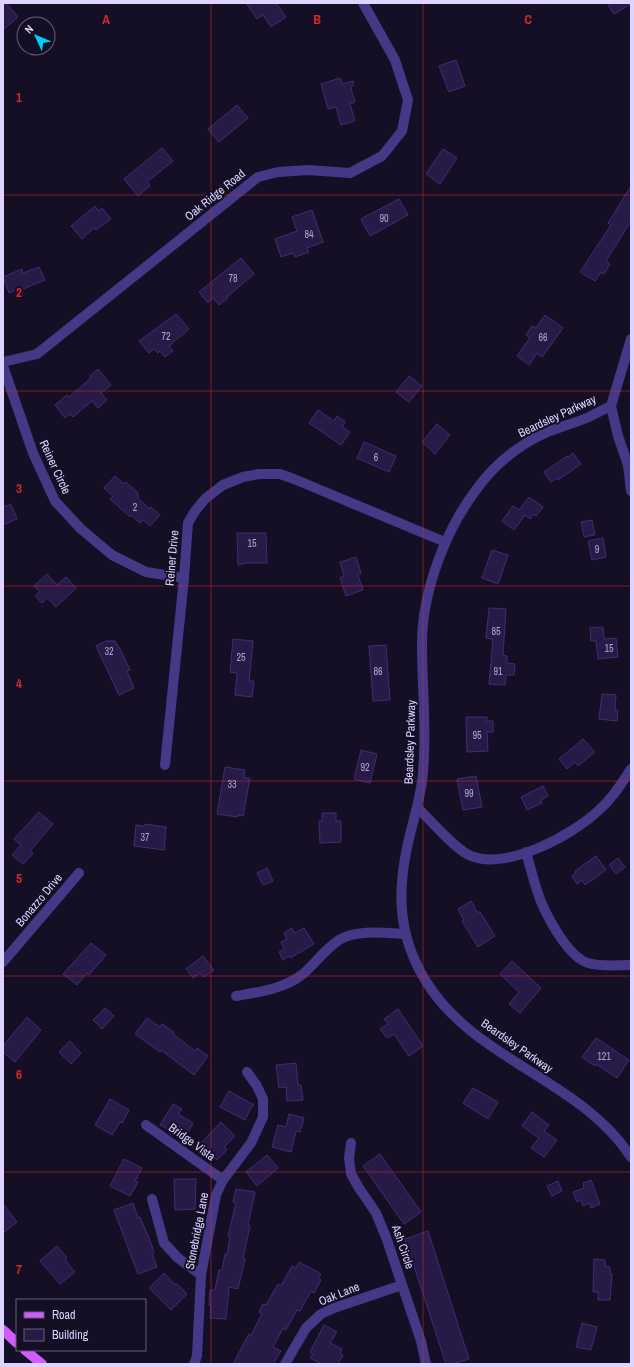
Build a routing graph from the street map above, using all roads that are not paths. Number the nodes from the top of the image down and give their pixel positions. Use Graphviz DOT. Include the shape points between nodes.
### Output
graph roads {
  1 [pos="363,3"];
  2 [pos="631,339"];
  3 [pos="3,362"];
  4 [pos="3,366"];
  5 [pos="611,406"];
  6 [pos="629,465"];
  7 [pos="631,491"];
  8 [pos="445,542"];
  9 [pos="184,578"];
  10 [pos="165,765"];
  11 [pos="631,769"];
  12 [pos="418,808"];
  13 [pos="526,852"];
  14 [pos="79,873"];
  15 [pos="406,934"];
  16 [pos="3,962"];
  17 [pos="631,965"];
  18 [pos="236,996"];
  19 [pos="247,1072"];
  20 [pos="146,1125"];
  21 [pos="351,1143"];
  22 [pos="631,1157"];
  23 [pos="223,1180"];
  24 [pos="152,1200"];
  25 [pos="201,1275"];
  26 [pos="402,1284"];
  27 [pos="3,1330"];
  28 [pos="16,1342"];
  29 [pos="26,1351"];
  30 [pos="42,1364"];
  31 [pos="194,1364"];
  32 [pos="285,1364"];
  33 [pos="426,1364"];
  1 -- 3 [label="street, Oak Ridge Road" via="395,60 408,100 402,131 382,156 350,173 308,170 278,172 258,177 37,354"];
  2 -- 5 [label="street, Beardsley Parkway"];
  4 -- 9 [label="street, Reiner Circle" via="33,453 56,501 81,529 112,555 146,572"];
  5 -- 6 [label="street" via="618,436"];
  5 -- 8 [label="street, Beardsley Parkway" via="544,434 508,456 488,474 475,491"];
  6 -- 7 [label="street"];
  8 -- 9 [label="street, Reiner Drive" via="280,474 243,476 223,485 206,498 188,523"];
  8 -- 12 [label="street, Beardsley Parkway" via="428,594 424,618 424,763"];
  9 -- 10 [label="street, Reiner Drive"];
  11 -- 13 [label="street" via="600,810 580,826 560,838"];
  12 -- 13 [label="street" via="461,851 470,856 492,859"];
  12 -- 15 [label="street, Beardsley Parkway" via="404,859 400,889"];
  13 -- 17 [label="street" via="542,905 570,951 587,963"];
  14 -- 16 [label="street, Bonazzo Drive"];
  15 -- 18 [label="street" via="370,932 339,940 302,975 281,986"];
  15 -- 22 [label="street, Beardsley Parkway" via="426,982 441,1004 482,1039 570,1098 602,1123"];
  19 -- 23 [label="street, Stonebridge Lane" via="263,1099 263,1117 251,1143"];
  20 -- 23 [label="street, Bridge Vista"];
  21 -- 26 [label="street, Ash Circle" via="349,1158 352,1174 376,1213"];
  23 -- 25 [label="street, Stonebridge Lane" via="216,1195"];
  24 -- 25 [label="street" via="164,1243 178,1258"];
  25 -- 31 [label="street, Stonebridge Lane" via="197,1356"];
  26 -- 32 [label="street, Oak Lane" via="321,1314 306,1328"];
  26 -- 33 [label="street, Ash Circle" via="421,1340"];
  27 -- 28 [label="main road"];
  29 -- 30 [label="main road"];
}
